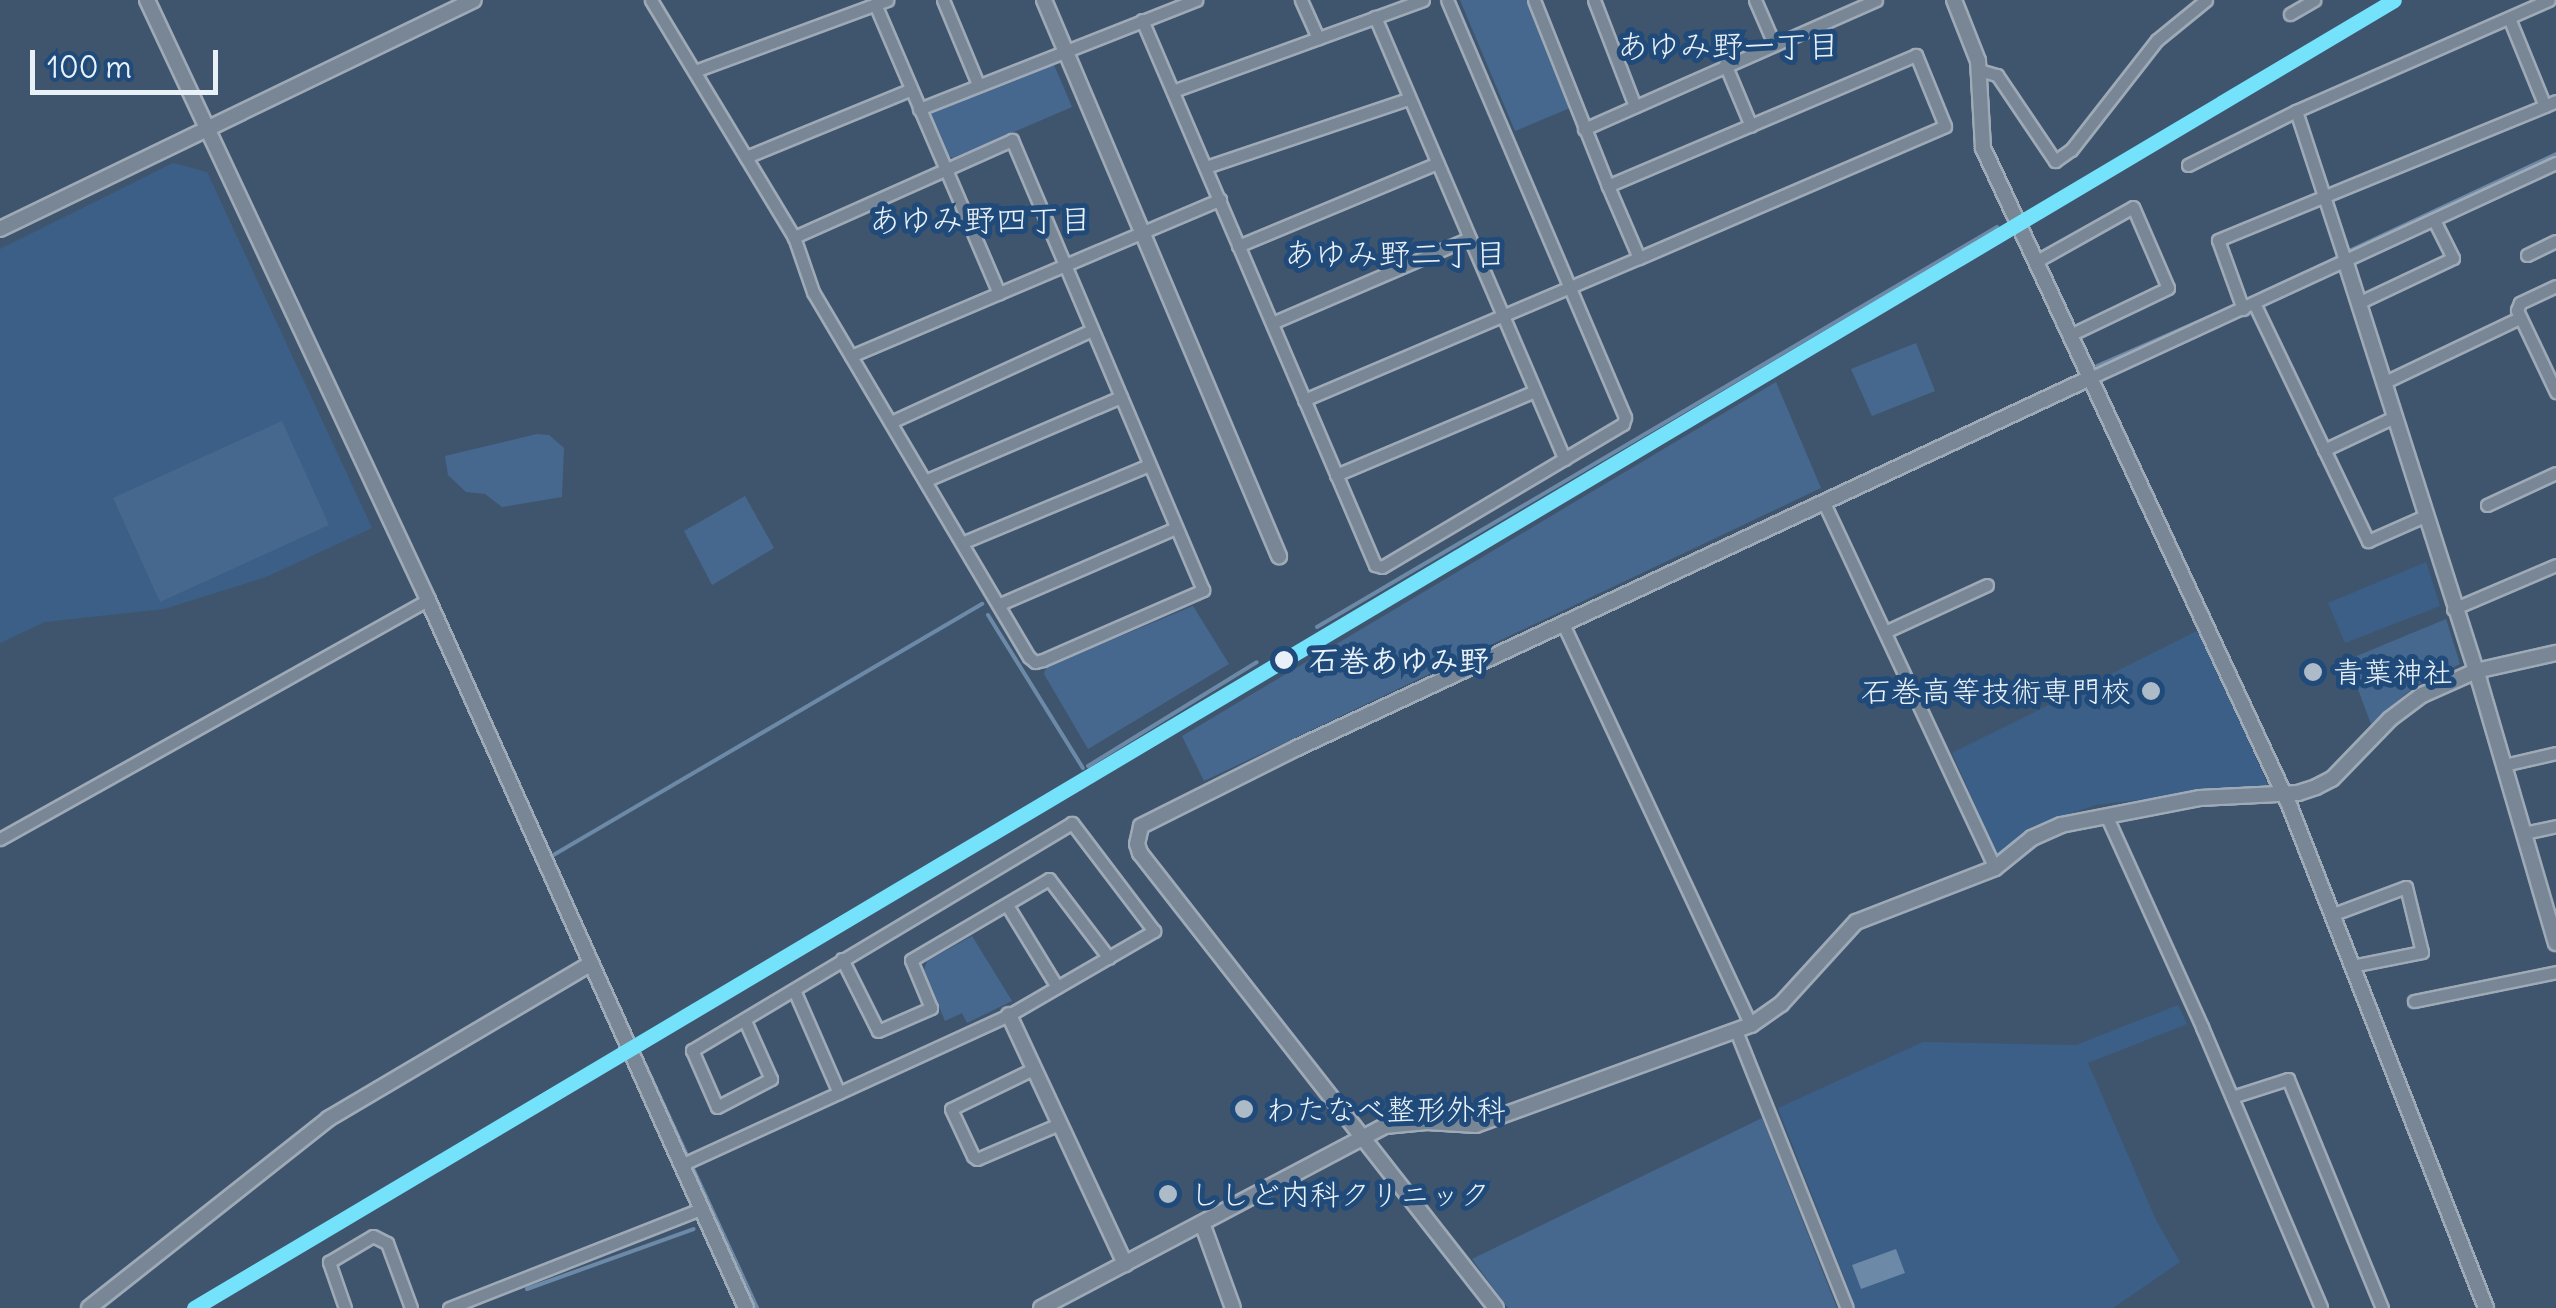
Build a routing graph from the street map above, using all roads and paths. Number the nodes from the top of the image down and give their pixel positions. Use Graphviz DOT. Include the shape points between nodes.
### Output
graph roads {
  1 [pos="147,0"];
  2 [pos="474,0"];
  3 [pos="652,0"];
  4 [pos="943,0"];
  5 [pos="1044,0"];
  6 [pos="1196,0"];
  7 [pos="1302,0"];
  8 [pos="1423,0"];
  9 [pos="1447,0"];
  10 [pos="1534,0"];
  11 [pos="1754,0"];
  12 [pos="1876,0"];
  13 [pos="1954,0"];
  14 [pos="2206,0"];
  15 [pos="2314,0"];
  16 [pos="2549,0"];
  17 [pos="1598,1"];
  18 [pos="881,2"];
  19 [pos="2290,14"];
  20 [pos="1375,17"];
  21 [pos="2509,18"];
  22 [pos="1142,20"];
  23 [pos="1318,38"];
  24 [pos="1774,44"];
  25 [pos="1065,48"];
  26 [pos="1725,64"];
  27 [pos="1979,70"];
  28 [pos="695,71"];
  29 [pos="978,84"];
  30 [pos="909,90"];
  31 [pos="1173,91"];
  32 [pos="1408,99"];
  33 [pos="2551,104"];
  34 [pos="1635,106"];
  35 [pos="919,109"];
  36 [pos="2296,111"];
  37 [pos="1751,126"];
  38 [pos="204,129"];
  39 [pos="1584,129"];
  40 [pos="746,157"];
  41 [pos="1437,163"];
  42 [pos="2556,163"];
  43 [pos="2188,164"];
  44 [pos="1206,166"];
  45 [pos="945,168"];
  46 [pos="1608,186"];
  47 [pos="2324,196"];
  48 [pos="1220,199"];
  49 [pos="2434,220"];
  50 [pos="0,229"];
  51 [pos="1143,232"];
  52 [pos="794,238"];
  53 [pos="1469,238"];
  54 [pos="2556,241"];
  55 [pos="1238,246"];
  56 [pos="2343,254"];
  57 [pos="2527,255"];
  58 [pos="1639,258"];
  59 [pos="2035,262"];
  60 [pos="1064,265"];
  61 [pos="2556,286"];
  62 [pos="1569,287"];
  63 [pos="999,294"];
  64 [pos="2358,302"];
  65 [pos="2244,303"];
  66 [pos="1502,315"];
  67 [pos="2519,318"];
  68 [pos="1272,323"];
  69 [pos="1092,330"];
  70 [pos="2070,335"];
  71 [pos="852,356"];
  72 [pos="2090,378"];
  73 [pos="2383,382"];
  74 [pos="1535,391"];
  75 [pos="2556,392"];
  76 [pos="1121,397"];
  77 [pos="1304,400"];
  78 [pos="2394,418"];
  79 [pos="890,422"];
  80 [pos="2324,450"];
  81 [pos="1564,459"];
  82 [pos="1149,464"];
  83 [pos="2556,473"];
  84 [pos="1336,475"];
  85 [pos="927,480"];
  86 [pos="1824,502"];
  87 [pos="2487,505"];
  88 [pos="2425,516"];
  89 [pos="1176,528"];
  90 [pos="964,542"];
  91 [pos="1279,556"];
  92 [pos="2556,565"];
  93 [pos="1987,585"];
  94 [pos="428,600"];
  95 [pos="1000,604"];
  96 [pos="2454,609"];
  97 [pos="1562,624"];
  98 [pos="1887,631"];
  99 [pos="2556,654"];
  100 [pos="2476,671"];
  101 [pos="2556,753"];
  102 [pos="2504,765"];
  103 [pos="2284,794"];
  104 [pos="2106,815"];
  105 [pos="2556,826"];
  106 [pos="2524,833"];
  107 [pos="0,839"];
  108 [pos="1996,868"];
  109 [pos="2548,887"];
  110 [pos="1007,905"];
  111 [pos="2331,916"];
  112 [pos="2556,943"];
  113 [pos="1109,958"];
  114 [pos="842,959"];
  115 [pos="588,964"];
  116 [pos="2352,966"];
  117 [pos="2556,972"];
  118 [pos="1057,987"];
  119 [pos="794,990"];
  120 [pos="2414,1001"];
  121 [pos="1009,1015"];
  122 [pos="745,1020"];
  123 [pos="1744,1028"];
  124 [pos="1034,1070"];
  125 [pos="840,1093"];
  126 [pos="2232,1097"];
  127 [pos="1059,1124"];
  128 [pos="1363,1136"];
  129 [pos="682,1165"];
  130 [pos="700,1209"];
  131 [pos="1202,1222"];
  132 [pos="1125,1264"];
  133 [pos="88,1308"];
  134 [pos="346,1308"];
  135 [pos="410,1308"];
  136 [pos="449,1308"];
  137 [pos="746,1308"];
  138 [pos="1041,1308"];
  139 [pos="1233,1308"];
  140 [pos="1496,1308"];
  141 [pos="1846,1308"];
  142 [pos="2321,1308"];
  143 [pos="2382,1308"];
  144 [pos="2486,1308"];
  1 -- 38 [label="street"];
  2 -- 38 [label="street"];
  3 -- 28 [label="street"];
  4 -- 29 [label="street"];
  5 -- 25 [label="street"];
  6 -- 22 [label="street"];
  7 -- 23 [label="street"];
  8 -- 20 [label="street"];
  9 -- 62 [label="street"];
  10 -- 39 [label="street"];
  11 -- 24 [label="street"];
  12 -- 24 [label="street"];
  13 -- 27 [label="street"];
  14 -- 27 [label="street" via="2157,40 2055,162 1997,75"];
  15 -- 19 [label="street"];
  16 -- 21 [label="street"];
  17 -- 34 [label="street"];
  18 -- 28 [label="street"];
  18 -- 30 [label="street"];
  20 -- 23 [label="street"];
  20 -- 32 [label="street"];
  21 -- 33 [label="street"];
  21 -- 36 [label="street"];
  22 -- 25 [label="street"];
  22 -- 31 [label="street"];
  23 -- 31 [label="street"];
  24 -- 26 [label="street"];
  25 -- 29 [label="street"];
  25 -- 51 [label="street"];
  26 -- 34 [label="street"];
  26 -- 37 [label="street"];
  27 -- 59 [label="street" via="1983,148"];
  28 -- 40 [label="street"];
  29 -- 35 [label="street"];
  30 -- 35 [label="street"];
  30 -- 40 [label="street"];
  31 -- 44 [label="street"];
  32 -- 41 [label="street"];
  32 -- 44 [label="street"];
  33 -- 47 [label="street"];
  34 -- 39 [label="street"];
  35 -- 45 [label="street"];
  36 -- 43 [label="street"];
  36 -- 47 [label="street"];
  37 -- 46 [label="street"];
  37 -- 58 [label="street" via="1916,55 1945,126"];
  38 -- 50 [label="street"];
  38 -- 94 [label="street"];
  39 -- 46 [label="street"];
  40 -- 52 [label="street"];
  41 -- 53 [label="street"];
  41 -- 55 [label="street"];
  42 -- 49 [label="street"];
  44 -- 48 [label="street"];
  45 -- 52 [label="street"];
  45 -- 60 [label="street" via="1012,140"];
  45 -- 63 [label="street"];
  46 -- 58 [label="street"];
  47 -- 56 [label="street"];
  47 -- 65 [label="street" via="2218,240"];
  48 -- 51 [label="street"];
  48 -- 55 [label="street"];
  49 -- 56 [label="street"];
  49 -- 64 [label="street" via="2453,258"];
  51 -- 60 [label="street"];
  51 -- 91 [label="street"];
  52 -- 71 [label="street" via="814,292"];
  53 -- 66 [label="street"];
  53 -- 68 [label="street"];
  54 -- 57 [label="street"];
  55 -- 68 [label="street"];
  56 -- 64 [label="street"];
  56 -- 65 [label="street"];
  58 -- 62 [label="street"];
  59 -- 70 [label="street"];
  59 -- 70 [label="street" via="2134,208 2168,288"];
  60 -- 63 [label="street"];
  60 -- 69 [label="street"];
  61 -- 67 [label="street" via="2520,303"];
  62 -- 66 [label="street"];
  62 -- 81 [label="street" via="1624,417 1623,424"];
  63 -- 71 [label="street"];
  64 -- 73 [label="street"];
  65 -- 72 [label="street"];
  65 -- 80 [label="street"];
  66 -- 74 [label="street"];
  66 -- 77 [label="street"];
  67 -- 73 [label="street"];
  67 -- 75 [label="street"];
  68 -- 77 [label="street"];
  69 -- 76 [label="street"];
  69 -- 79 [label="street"];
  70 -- 72 [label="street"];
  71 -- 79 [label="street"];
  72 -- 86 [label="street"];
  72 -- 103 [label="street"];
  73 -- 78 [label="street"];
  74 -- 81 [label="street"];
  74 -- 84 [label="street"];
  76 -- 82 [label="street"];
  76 -- 85 [label="street"];
  77 -- 84 [label="street"];
  78 -- 80 [label="street"];
  78 -- 88 [label="street"];
  79 -- 85 [label="street"];
  80 -- 88 [label="street" via="2368,541"];
  81 -- 84 [label="street" via="1382,567 1375,565"];
  82 -- 89 [label="street"];
  82 -- 90 [label="street"];
  83 -- 87 [label="street"];
  85 -- 90 [label="street"];
  86 -- 97 [label="street"];
  86 -- 98 [label="street"];
  88 -- 96 [label="street"];
  89 -- 95 [label="street"];
  89 -- 95 [label="street" via="1203,590 1043,660 1028,657"];
  90 -- 95 [label="street"];
  92 -- 96 [label="street"];
  93 -- 98 [label="street"];
  94 -- 107 [label="street"];
  94 -- 115 [label="street"];
  96 -- 100 [label="street"];
  97 -- 123 [label="street"];
  97 -- 128 [label="street" via="1151,818 1138,835 1140,853"];
  98 -- 108 [label="street"];
  99 -- 100 [label="street"];
  100 -- 102 [label="street"];
  100 -- 103 [label="street" via="2402,708 2332,779"];
  101 -- 102 [label="street"];
  102 -- 106 [label="street"];
  103 -- 104 [label="street" via="2200,798"];
  103 -- 111 [label="street"];
  104 -- 108 [label="street" via="2032,838"];
  104 -- 126 [label="street"];
  105 -- 106 [label="street"];
  106 -- 109 [label="street"];
  108 -- 123 [label="street" via="1856,922 1781,1004"];
  109 -- 112 [label="street"];
  110 -- 113 [label="street" via="1049,879"];
  110 -- 114 [label="street" via="911,960 932,1008 878,1031"];
  110 -- 118 [label="street"];
  111 -- 116 [label="street"];
  111 -- 116 [label="street" via="2406,887 2422,952"];
  113 -- 114 [label="street" via="1154,932 1072,823"];
  113 -- 118 [label="street"];
  114 -- 119 [label="street"];
  115 -- 129 [label="street"];
  115 -- 133 [label="street" via="328,1119"];
  116 -- 144 [label="street"];
  117 -- 120 [label="street"];
  118 -- 121 [label="street"];
  119 -- 122 [label="street"];
  119 -- 125 [label="street"];
  121 -- 124 [label="street"];
  121 -- 125 [label="street"];
  122 -- 122 [label="street" via="692,1050 718,1107 771,1079"];
  123 -- 128 [label="street" via="1476,1125 1404,1122"];
  123 -- 141 [label="street"];
  124 -- 127 [label="street"];
  124 -- 127 [label="street" via="951,1109 972,1156"];
  125 -- 129 [label="street"];
  126 -- 142 [label="street"];
  126 -- 143 [label="street" via="2288,1079"];
  127 -- 132 [label="street"];
  128 -- 131 [label="street"];
  128 -- 140 [label="street"];
  129 -- 130 [label="street"];
  130 -- 136 [label="street"];
  130 -- 137 [label="street"];
  131 -- 132 [label="street"];
  131 -- 139 [label="street"];
  132 -- 138 [label="street"];
  134 -- 135 [label="street" via="329,1262 373,1236 387,1243"];
}
